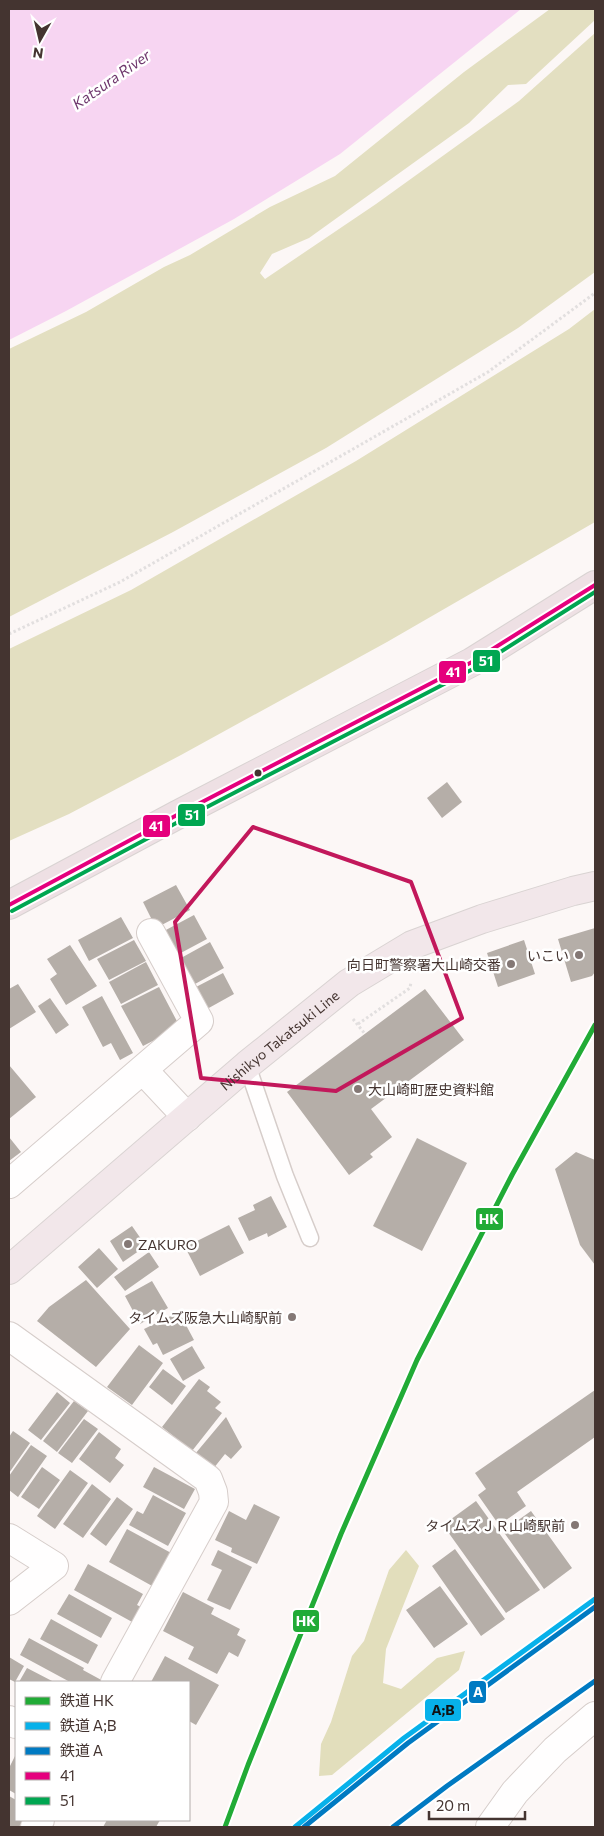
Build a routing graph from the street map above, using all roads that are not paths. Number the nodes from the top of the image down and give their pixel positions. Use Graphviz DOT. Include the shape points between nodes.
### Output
graph roads {
  1 [pos="595,585"];
  2 [pos="595,886"];
  3 [pos="9,905"];
  4 [pos="151,933"];
  5 [pos="248,1065"];
  6 [pos="143,1070"];
  7 [pos="187,1117"];
  8 [pos="9,1184"];
  9 [pos="310,1238"];
  10 [pos="9,1270"];
  11 [pos="9,1336"];
  12 [pos="9,1538"];
  13 [pos="9,1601"];
  14 [pos="116,1681"];
  15 [pos="595,1716"];
  16 [pos="490,1827"];
  1 -- 3 [label="highway" via="472,662"];
  2 -- 5 [label="main road, Nishikyo Takatsuki Line" via="482,919 412,945 349,983"];
  4 -- 6 [label="street" via="199,1021"];
  5 -- 7 [label="main road, Nishikyo Takatsuki Line"];
  5 -- 9 [label="lane" via="285,1176"];
  6 -- 7 [label="street"];
  6 -- 8 [label="street"];
  7 -- 10 [label="main road, Nishikyo Takatsuki Line"];
  11 -- 14 [label="street" via="208,1479 213,1492 214,1502"];
  12 -- 13 [label="street" via="54,1566"];
  15 -- 16 [label="street" via="555,1750 515,1792"];
}
